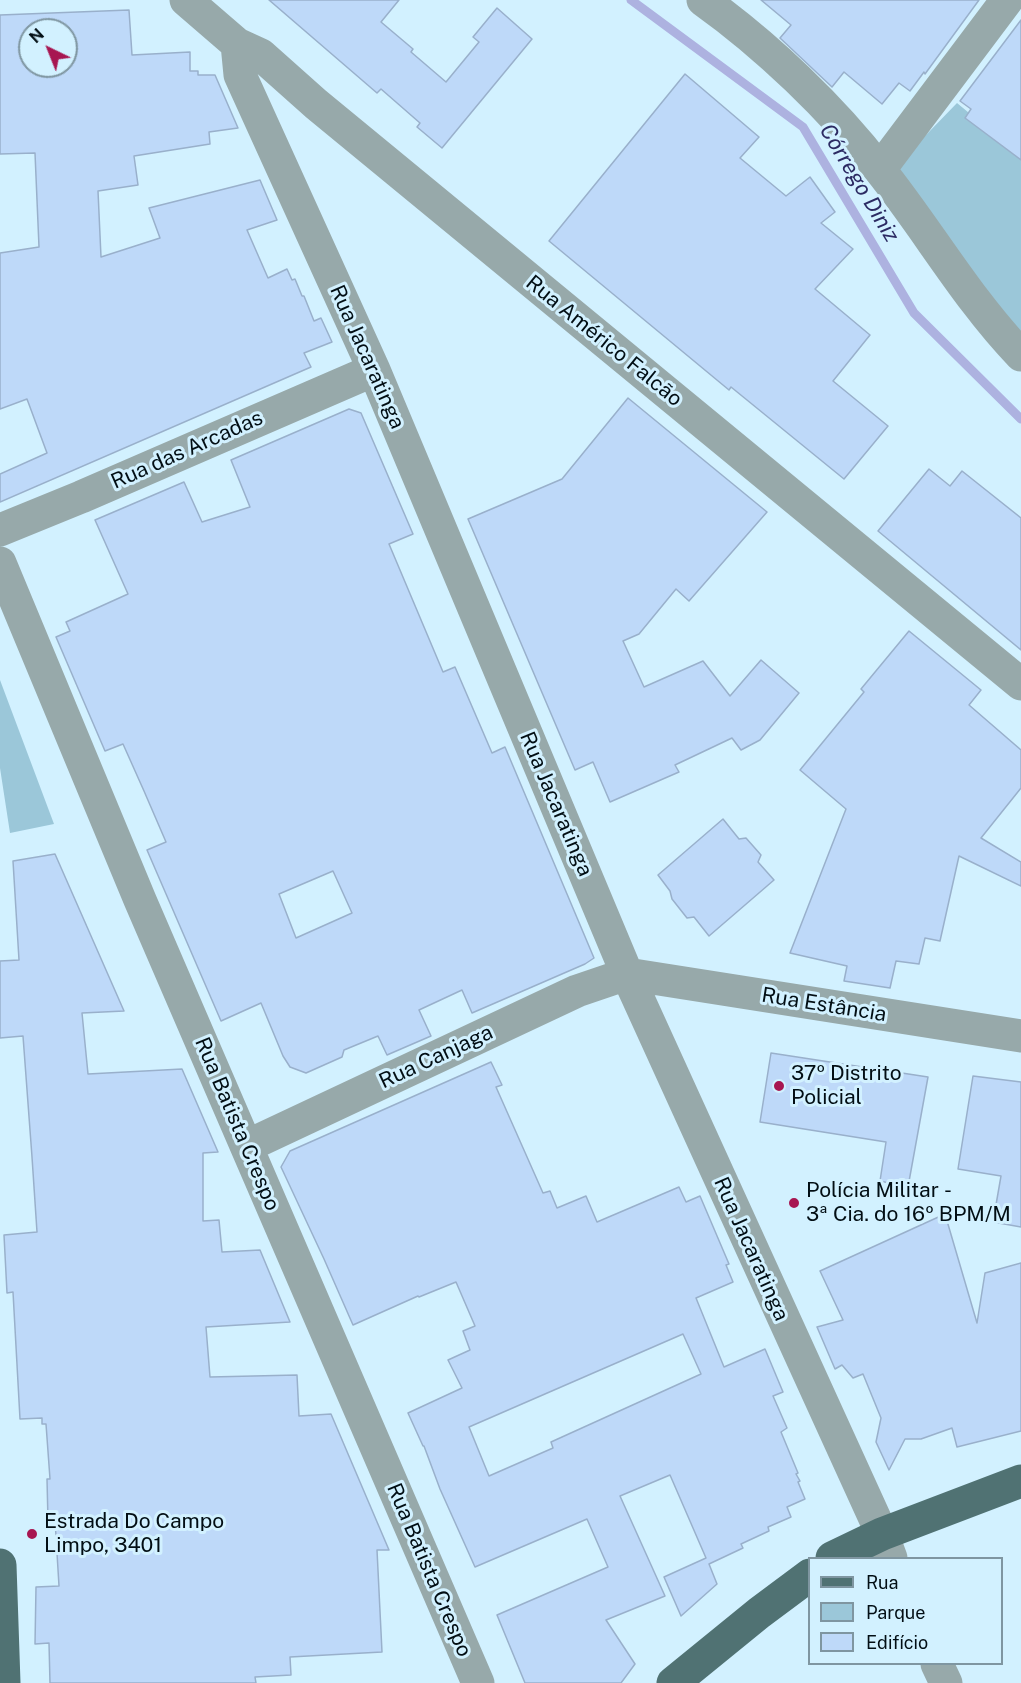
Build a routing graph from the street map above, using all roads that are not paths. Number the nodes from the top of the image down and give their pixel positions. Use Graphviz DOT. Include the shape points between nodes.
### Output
graph roads {
  1 [pos="186,0"];
  2 [pos="1007,0"];
  3 [pos="708,2"];
  4 [pos="237,44"];
  5 [pos="880,169"];
  6 [pos="1021,353"];
  7 [pos="374,369"];
  8 [pos="0,530"];
  9 [pos="0,563"];
  10 [pos="1021,684"];
  11 [pos="627,974"];
  12 [pos="1021,1036"];
  13 [pos="247,1146"];
  14 [pos="1021,1481"];
  15 [pos="886,1546"];
  16 [pos="836,1557"];
  17 [pos="0,1565"];
  18 [pos="808,1577"];
  19 [pos="704,1657"];
  20 [pos="937,1665"];
  21 [pos="4,1683"];
  22 [pos="478,1683"];
  23 [pos="673,1683"];
  24 [pos="686,1683"];
  25 [pos="946,1683"];
  1 -- 4 [label="street, Rua Américo Falcão"];
  2 -- 5 [label="street"];
  3 -- 5 [label="street" via="795,78"];
  4 -- 7 [label="street, Rua Jacaratinga" via="240,75"];
  4 -- 10 [label="street, Rua Américo Falcão" via="261,55"];
  5 -- 6 [label="street" via="980,307"];
  7 -- 8 [label="street, Rua das Arcadas"];
  7 -- 11 [label="street, Rua Jacaratinga"];
  9 -- 13 [label="street, Rua Batista Crespo"];
  11 -- 12 [label="street, Rua Estância"];
  11 -- 13 [label="street, Rua Canjaga" via="577,992"];
  11 -- 15 [label="street, Rua Jacaratinga"];
  13 -- 22 [label="street, Rua Batista Crespo"];
  14 -- 15 [label="main road"];
  15 -- 16 [label="main road"];
  17 -- 21 [label="main road"];
  18 -- 19 [label="main road"];
  19 -- 23 [label="main road"];
  19 -- 24 [label="main road"];
  20 -- 25 [label="street"];
}
